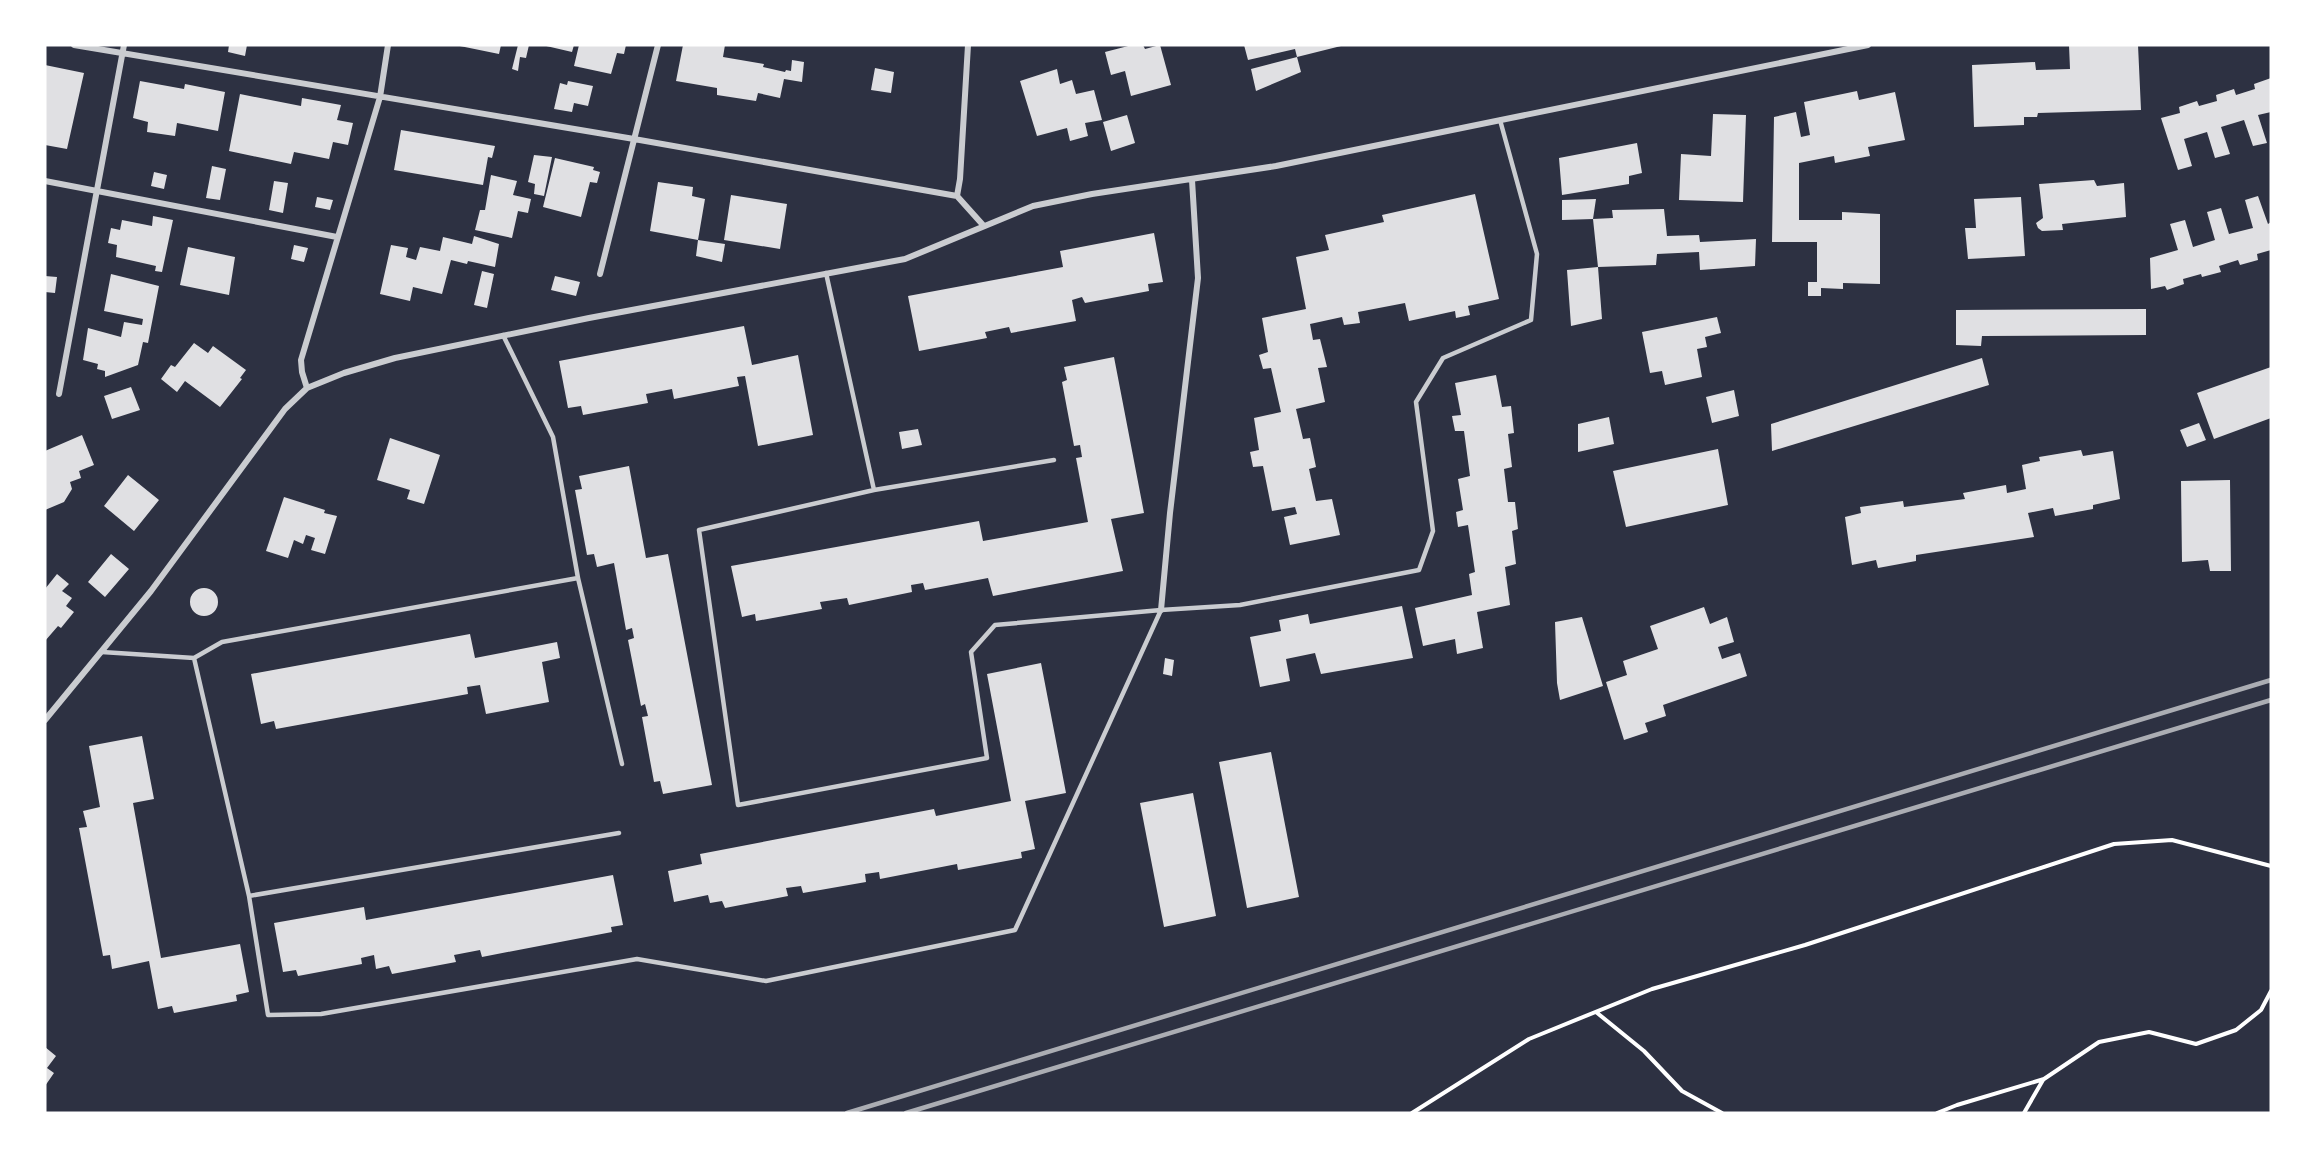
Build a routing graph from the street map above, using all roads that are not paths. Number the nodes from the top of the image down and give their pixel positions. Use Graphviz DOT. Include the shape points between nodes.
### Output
graph roads {
  1 [pos="74,45"];
  2 [pos="124,45"];
  3 [pos="388,45"];
  4 [pos="658,45"];
  5 [pos="968,45"];
  6 [pos="1868,45"];
  7 [pos="122,54"];
  8 [pos="380,97"];
  9 [pos="1500,120"];
  10 [pos="634,139"];
  11 [pos="1192,180"];
  12 [pos="45,181"];
  13 [pos="97,190"];
  14 [pos="957,196"];
  15 [pos="983,225"];
  16 [pos="337,237"];
  17 [pos="826,273"];
  18 [pos="600,274"];
  19 [pos="503,335"];
  20 [pos="308,388"];
  21 [pos="59,394"];
  22 [pos="1054,460"];
  23 [pos="874,490"];
  24 [pos="578,578"];
  25 [pos="1161,610"];
  26 [pos="102,652"];
  27 [pos="194,658"];
  28 [pos="45,720"];
  29 [pos="622,764"];
  30 [pos="619,833"];
  31 [pos="249,896"];
  1 -- 7 [label="street"];
  2 -- 7 [label="street"];
  3 -- 8 [label="street"];
  4 -- 10 [label="street"];
  5 -- 14 [label="street"];
  6 -- 9 [label="street"];
  7 -- 8 [label="street"];
  7 -- 13 [label="street"];
  8 -- 10 [label="street"];
  8 -- 16 [label="street"];
  9 -- 11 [label="street"];
  9 -- 25 [label="lane" via="1537,254 1531,320 1443,358 1416,402 1433,531 1419,570 1240,605"];
  10 -- 14 [label="street"];
  10 -- 18 [label="street"];
  11 -- 15 [label="street" via="1033,206"];
  11 -- 25 [label="street" via="1198,278"];
  12 -- 13 [label="street"];
  13 -- 16 [label="street"];
  13 -- 21 [label="street"];
  14 -- 15 [label="street"];
  15 -- 17 [label="street" via="905,259"];
  16 -- 20 [label="street" via="301,360"];
  17 -- 19 [label="street"];
  17 -- 23 [label="lane"];
  19 -- 20 [label="street" via="395,358"];
  19 -- 24 [label="lane" via="553,437"];
  20 -- 26 [label="street" via="285,409"];
  22 -- 23 [label="lane"];
  23 -- 25 [label="lane" via="699,530 738,805 987,758 971,652 995,625"];
  24 -- 27 [label="lane" via="222,642"];
  24 -- 29 [label="lane"];
  25 -- 31 [label="lane" via="1015,930 766,981 637,960 321,1014 268,1015"];
  26 -- 27 [label="lane"];
  26 -- 28 [label="street"];
  27 -- 31 [label="lane"];
  30 -- 31 [label="lane"];
}
